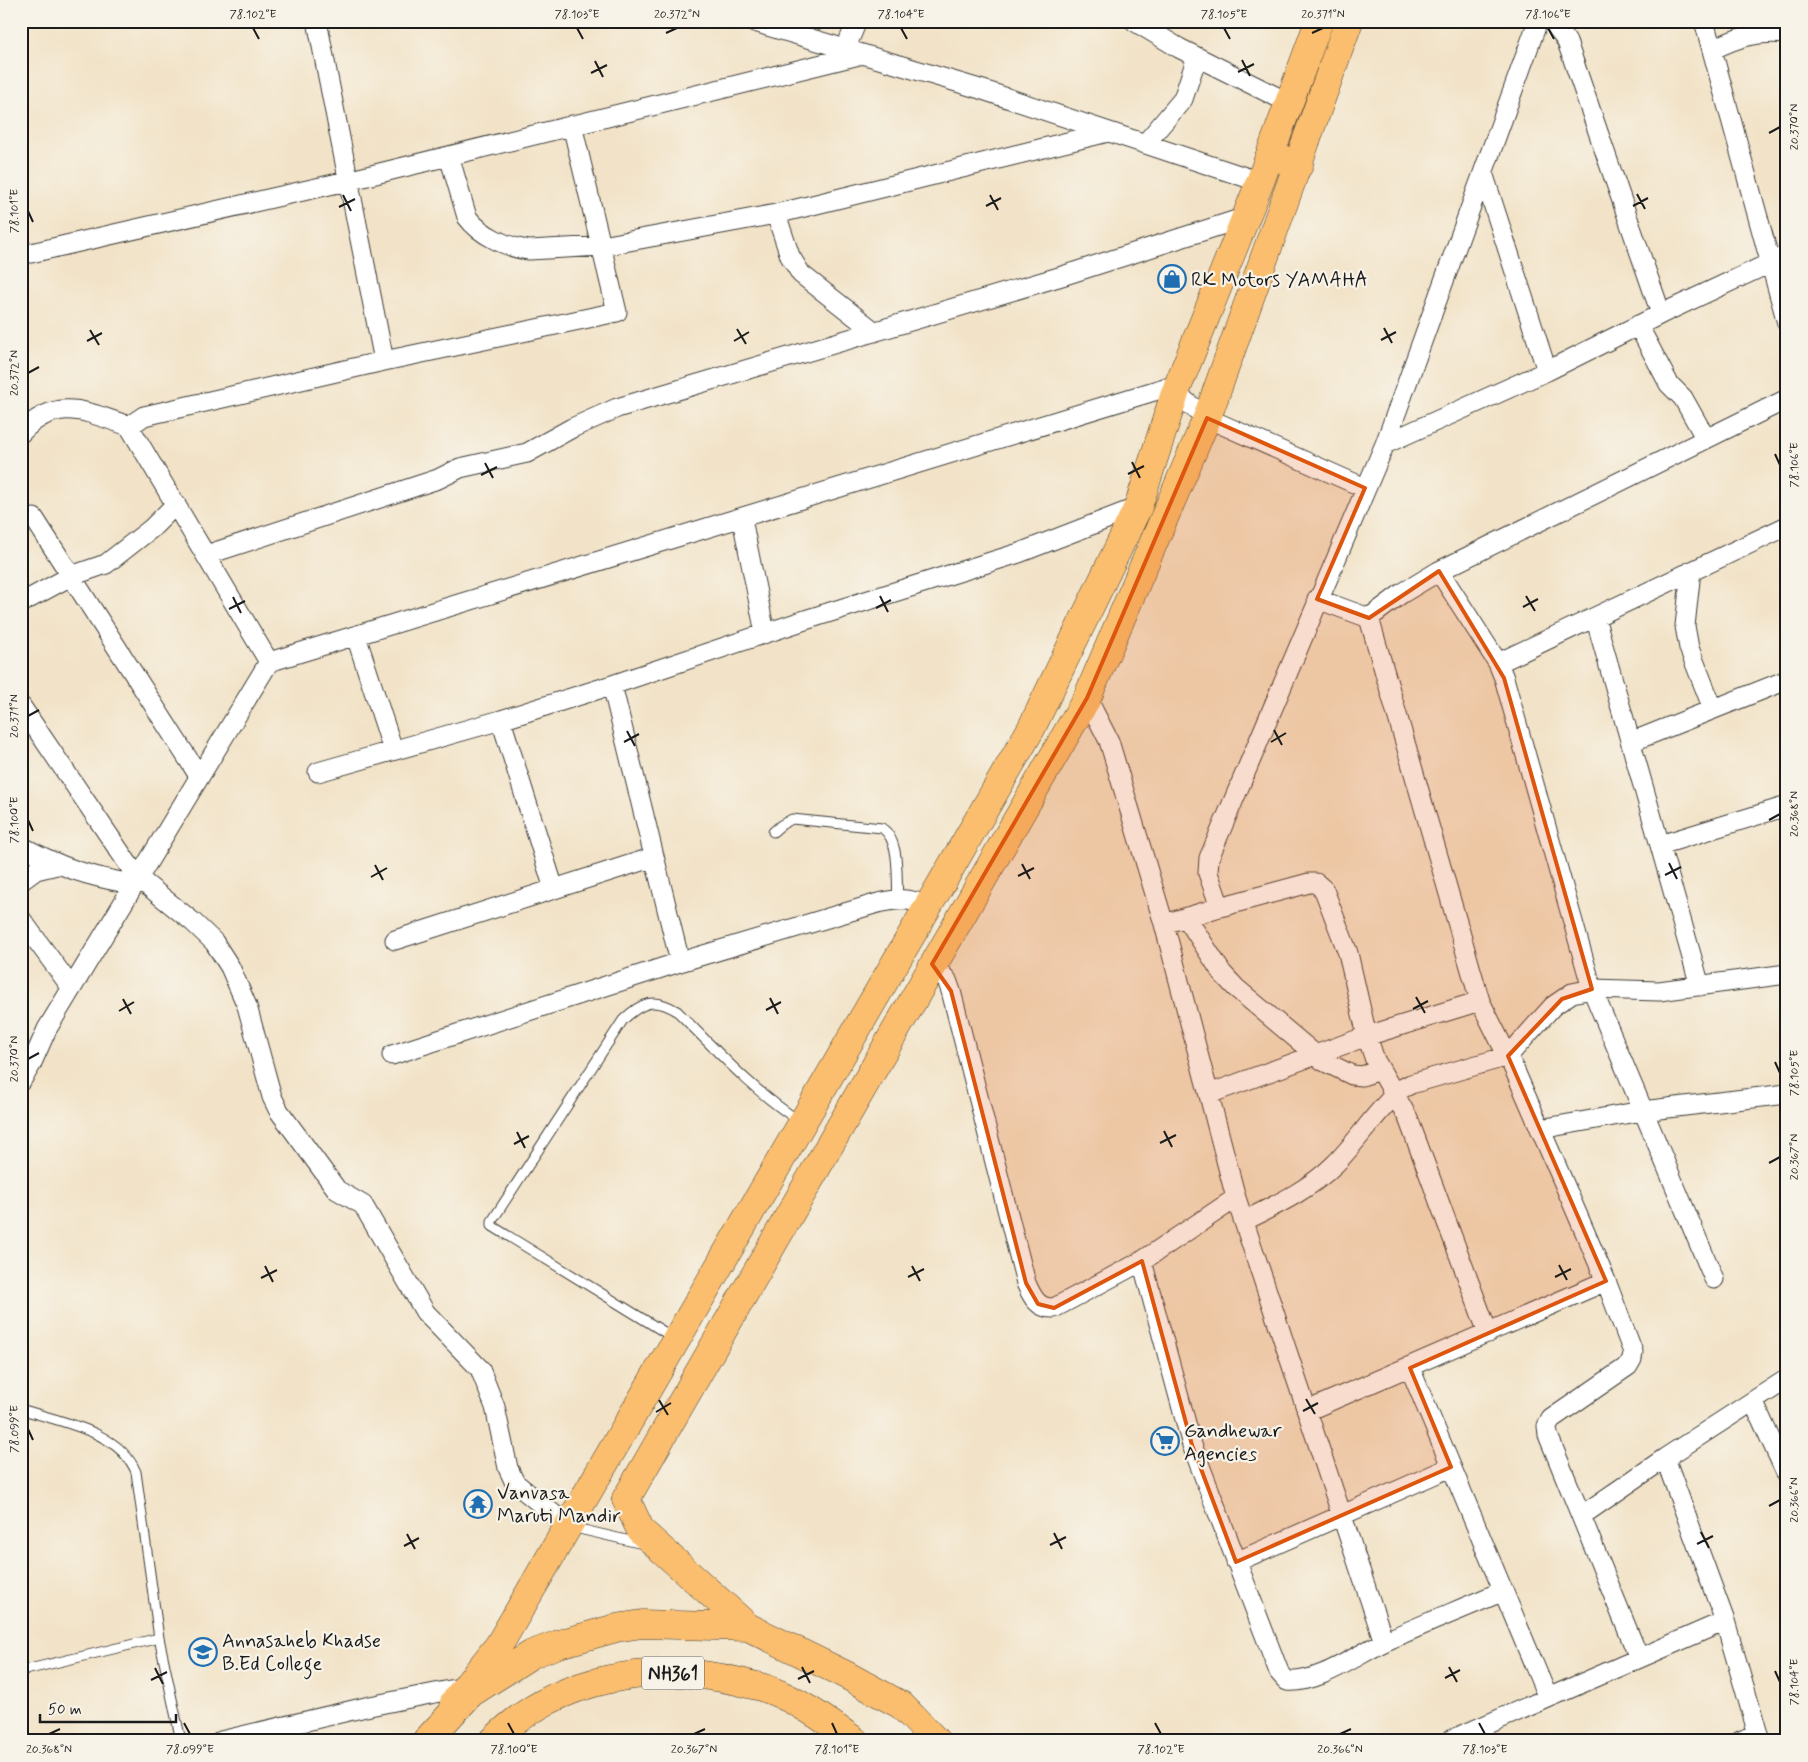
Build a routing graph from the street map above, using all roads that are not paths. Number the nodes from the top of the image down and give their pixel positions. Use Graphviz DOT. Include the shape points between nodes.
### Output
graph roads {
  1 [pos="317,21"];
  2 [pos="751,21"];
  3 [pos="857,21"];
  4 [pos="1134,21"];
  5 [pos="1318,21"];
  6 [pos="1349,21"];
  7 [pos="1538,21"];
  8 [pos="1553,21"];
  9 [pos="1704,21"];
  10 [pos="1787,34"];
  11 [pos="1712,50"];
  12 [pos="852,53"];
  13 [pos="1197,57"];
  14 [pos="1289,103"];
  15 [pos="572,125"];
  16 [pos="1108,132"];
  17 [pos="1144,144"];
  18 [pos="1270,155"];
  19 [pos="449,156"];
  20 [pos="1299,165"];
  21 [pos="1484,176"];
  22 [pos="347,181"];
  23 [pos="1260,182"];
  24 [pos="776,214"];
  25 [pos="1246,217"];
  26 [pos="602,246"];
  27 [pos="31,253"];
  28 [pos="1779,259"];
  29 [pos="1661,314"];
  30 [pos="1787,323"];
  31 [pos="1638,325"];
  32 [pos="875,332"];
  33 [pos="384,361"];
  34 [pos="1547,370"];
  35 [pos="1175,393"];
  36 [pos="1787,399"];
  37 [pos="1207,418"];
  38 [pos="129,426"];
  39 [pos="21,433"];
  40 [pos="1706,439"];
  41 [pos="1385,444"];
  42 [pos="1365,488"];
  43 [pos="176,504"];
  44 [pos="1138,507"];
  45 [pos="34,518"];
  46 [pos="742,519"];
  47 [pos="1787,526"];
  48 [pos="206,555"];
  49 [pos="1439,570"];
  50 [pos="1691,571"];
  51 [pos="71,576"];
  52 [pos="1317,599"];
  53 [pos="21,603"];
  54 [pos="1595,617"];
  55 [pos="1369,618"];
  56 [pos="765,633"];
  57 [pos="356,636"];
  58 [pos="269,662"];
  59 [pos="1498,663"];
  60 [pos="1787,680"];
  61 [pos="612,685"];
  62 [pos="1087,698"];
  63 [pos="21,706"];
  64 [pos="1713,709"];
  65 [pos="501,720"];
  66 [pos="1631,742"];
  67 [pos="394,750"];
  68 [pos="318,772"];
  69 [pos="199,776"];
  70 [pos="1787,806"];
  71 [pos="773,832"];
  72 [pos="1660,845"];
  73 [pos="21,846"];
  74 [pos="654,857"];
  75 [pos="57,865"];
  76 [pos="135,881"];
  77 [pos="21,882"];
  78 [pos="554,889"];
  79 [pos="898,899"];
  80 [pos="928,907"];
  81 [pos="1220,907"];
  82 [pos="1186,917"];
  83 [pos="21,919"];
  84 [pos="1164,924"];
  85 [pos="395,940"];
  86 [pos="680,962"];
  87 [pos="932,964"];
  88 [pos="1787,974"];
  89 [pos="1700,986"];
  90 [pos="72,987"];
  91 [pos="1592,989"];
  92 [pos="1480,1001"];
  93 [pos="1367,1036"];
  94 [pos="1315,1054"];
  95 [pos="392,1055"];
  96 [pos="1508,1056"];
  97 [pos="1380,1070"];
  98 [pos="21,1081"];
  99 [pos="1209,1094"];
  100 [pos="1787,1094"];
  101 [pos="1395,1095"];
  102 [pos="1642,1110"];
  103 [pos="802,1123"];
  104 [pos="1540,1129"];
  105 [pos="1236,1198"];
  106 [pos="1244,1222"];
  107 [pos="1142,1260"];
  108 [pos="1714,1279"];
  109 [pos="1606,1281"];
  110 [pos="1488,1334"];
  111 [pos="676,1339"];
  112 [pos="1410,1368"];
  113 [pos="1787,1379"];
  114 [pos="1753,1401"];
  115 [pos="21,1409"];
  116 [pos="1307,1411"];
  117 [pos="1664,1458"];
  118 [pos="1452,1467"];
  119 [pos="1787,1475"];
  120 [pos="1342,1515"];
  121 [pos="1581,1516"];
  122 [pos="568,1526"];
  123 [pos="660,1548"];
  124 [pos="1236,1562"];
  125 [pos="1502,1591"];
  126 [pos="1725,1621"];
  127 [pos="748,1627"];
  128 [pos="158,1638"];
  129 [pos="1384,1642"];
  130 [pos="1640,1658"];
  131 [pos="21,1672"];
  132 [pos="465,1687"];
  133 [pos="1548,1698"];
  134 [pos="1759,1738"];
  135 [pos="181,1741"];
  136 [pos="221,1741"];
  137 [pos="425,1741"];
  138 [pos="493,1741"];
  139 [pos="855,1741"];
  140 [pos="936,1741"];
  141 [pos="1449,1741"];
  142 [pos="1740,1741"];
  1 -- 22 [label="street"];
  2 -- 12 [label="street"];
  3 -- 12 [label="street"];
  4 -- 13 [label="street"];
  5 -- 14 [label="main road"];
  6 -- 20 [label="main road"];
  7 -- 21 [label="street"];
  8 -- 29 [label="street" via="1566,42"];
  9 -- 11 [label="street"];
  10 -- 11 [label="street" via="1759,32"];
  11 -- 28 [label="street"];
  12 -- 15 [label="street"];
  12 -- 16 [label="street" via="980,89"];
  13 -- 14 [label="street"];
  13 -- 17 [label="street" via="1183,98"];
  14 -- 18 [label="main road"];
  15 -- 19 [label="street"];
  15 -- 26 [label="street"];
  16 -- 17 [label="street"];
  16 -- 24 [label="street"];
  17 -- 23 [label="street"];
  18 -- 20 [label="main road"];
  18 -- 23 [label="main road"];
  19 -- 22 [label="street"];
  19 -- 26 [label="street" via="466,217 483,233 520,249"];
  20 -- 37 [label="main road"];
  21 -- 34 [label="street"];
  21 -- 41 [label="street"];
  22 -- 27 [label="street"];
  22 -- 33 [label="street"];
  23 -- 25 [label="main road"];
  24 -- 26 [label="street"];
  24 -- 32 [label="street" via="790,256 801,274"];
  25 -- 32 [label="street"];
  25 -- 35 [label="main road"];
  26 -- 33 [label="street" via="617,312"];
  28 -- 29 [label="street"];
  28 -- 30 [label="street"];
  29 -- 31 [label="street"];
  31 -- 34 [label="street"];
  31 -- 40 [label="street" via="1669,384 1683,398"];
  32 -- 48 [label="street" via="617,408 527,453 460,468 438,479"];
  33 -- 38 [label="street" via="144,416"];
  34 -- 41 [label="street"];
  35 -- 37 [label="street"];
  35 -- 44 [label="main road"];
  35 -- 46 [label="street" via="1164,388 1151,390"];
  36 -- 40 [label="street"];
  37 -- 42 [label="street"];
  37 -- 62 [label="main road"];
  38 -- 39 [label="street" via="77,409 63,408 40,417"];
  38 -- 43 [label="street"];
  40 -- 49 [label="street"];
  41 -- 42 [label="street"];
  42 -- 52 [label="street"];
  43 -- 48 [label="street"];
  43 -- 51 [label="street" via="152,528 106,564"];
  44 -- 56 [label="street" via="1019,553"];
  44 -- 80 [label="main road" via="1031,729"];
  45 -- 51 [label="street"];
  46 -- 56 [label="street"];
  46 -- 57 [label="street"];
  47 -- 50 [label="street"];
  48 -- 58 [label="street"];
  49 -- 55 [label="street"];
  49 -- 59 [label="street"];
  50 -- 54 [label="street"];
  50 -- 64 [label="street" via="1686,637"];
  51 -- 53 [label="street"];
  51 -- 69 [label="street"];
  52 -- 55 [label="street"];
  52 -- 81 [label="street" via="1209,858 1208,873"];
  54 -- 59 [label="street"];
  54 -- 66 [label="street"];
  55 -- 92 [label="street"];
  56 -- 61 [label="street"];
  57 -- 58 [label="street"];
  57 -- 67 [label="street"];
  58 -- 69 [label="street"];
  59 -- 91 [label="street"];
  60 -- 64 [label="street"];
  61 -- 65 [label="street"];
  61 -- 74 [label="street"];
  62 -- 84 [label="street" via="1109,741"];
  62 -- 87 [label="main road"];
  63 -- 76 [label="street"];
  64 -- 66 [label="street"];
  65 -- 67 [label="street"];
  65 -- 78 [label="street"];
  66 -- 72 [label="street"];
  67 -- 68 [label="street"];
  69 -- 76 [label="street"];
  70 -- 72 [label="street"];
  71 -- 79 [label="lane" via="792,820 882,828 889,833 893,843"];
  72 -- 89 [label="street"];
  73 -- 75 [label="street"];
  74 -- 78 [label="street"];
  74 -- 86 [label="street"];
  75 -- 76 [label="street" via="98,878"];
  75 -- 77 [label="street" via="36,870"];
  76 -- 90 [label="street"];
  76 -- 122 [label="street" via="194,922 214,942 230,967 247,1006 272,1097 279,1111 337,1190 363,1205 425,1312 480,1369 495,1407 508,1468 515,1483"];
  78 -- 85 [label="street"];
  79 -- 80 [label="street" via="914,899"];
  79 -- 86 [label="street"];
  80 -- 103 [label="main road"];
  81 -- 82 [label="street"];
  81 -- 93 [label="street" via="1310,882 1324,890 1348,954"];
  82 -- 84 [label="street"];
  82 -- 94 [label="street" via="1222,973 1236,988"];
  83 -- 90 [label="street"];
  84 -- 99 [label="street"];
  86 -- 95 [label="street"];
  87 -- 107 [label="street" via="947,980 951,991 1030,1294 1038,1304 1054,1308"];
  87 -- 123 [label="main road" via="626,1499 641,1531"];
  88 -- 89 [label="street"];
  89 -- 91 [label="street" via="1659,991"];
  90 -- 98 [label="street"];
  91 -- 96 [label="street" via="1572,993 1562,999"];
  91 -- 102 [label="street"];
  92 -- 93 [label="street"];
  92 -- 96 [label="street"];
  93 -- 94 [label="street"];
  93 -- 97 [label="street"];
  94 -- 97 [label="street" via="1352,1075 1362,1076"];
  94 -- 99 [label="street"];
  96 -- 101 [label="street" via="1411,1084"];
  96 -- 104 [label="street"];
  97 -- 101 [label="street"];
  99 -- 105 [label="street"];
  100 -- 102 [label="street"];
  101 -- 106 [label="street" via="1318,1180"];
  101 -- 110 [label="street" via="1408,1118"];
  102 -- 104 [label="street"];
  102 -- 108 [label="street"];
  103 -- 111 [label="main road"];
  103 -- 111 [label="lane" via="769,1101 677,1011 666,1004 643,1004 624,1020 492,1221 492,1226"];
  104 -- 109 [label="street"];
  105 -- 106 [label="street"];
  105 -- 107 [label="street"];
  106 -- 116 [label="street"];
  107 -- 124 [label="street" via="1192,1445"];
  109 -- 110 [label="street"];
  109 -- 121 [label="street" via="1633,1352 1632,1359 1628,1366 1551,1419 1547,1426"];
  110 -- 112 [label="street"];
  111 -- 122 [label="main road"];
  112 -- 116 [label="street"];
  112 -- 118 [label="street"];
  113 -- 114 [label="street"];
  114 -- 117 [label="street"];
  114 -- 119 [label="street"];
  115 -- 128 [label="lane" via="94,1433 124,1453 132,1463 136,1472"];
  116 -- 120 [label="street"];
  117 -- 121 [label="street"];
  117 -- 126 [label="street"];
  118 -- 120 [label="street"];
  118 -- 125 [label="street"];
  120 -- 124 [label="street"];
  120 -- 129 [label="street"];
  121 -- 130 [label="street"];
  122 -- 123 [label="lane"];
  122 -- 132 [label="main road" via="499,1646"];
  123 -- 127 [label="main road"];
  124 -- 129 [label="street" via="1279,1672 1287,1681 1312,1678"];
  125 -- 129 [label="street"];
  125 -- 133 [label="street"];
  126 -- 130 [label="street"];
  126 -- 134 [label="street"];
  127 -- 137 [label="main road" via="642,1624 559,1644 532,1654 471,1693"];
  127 -- 140 [label="main road" via="901,1705"];
  128 -- 131 [label="lane"];
  128 -- 135 [label="lane"];
  130 -- 133 [label="street"];
  132 -- 136 [label="street"];
  132 -- 137 [label="main road"];
  133 -- 141 [label="street"];
  134 -- 142 [label="street"];
  138 -- 139 [label="main road, NH361" via="502,1731 555,1696 604,1680 656,1672 717,1676 770,1690 816,1713"];
}
